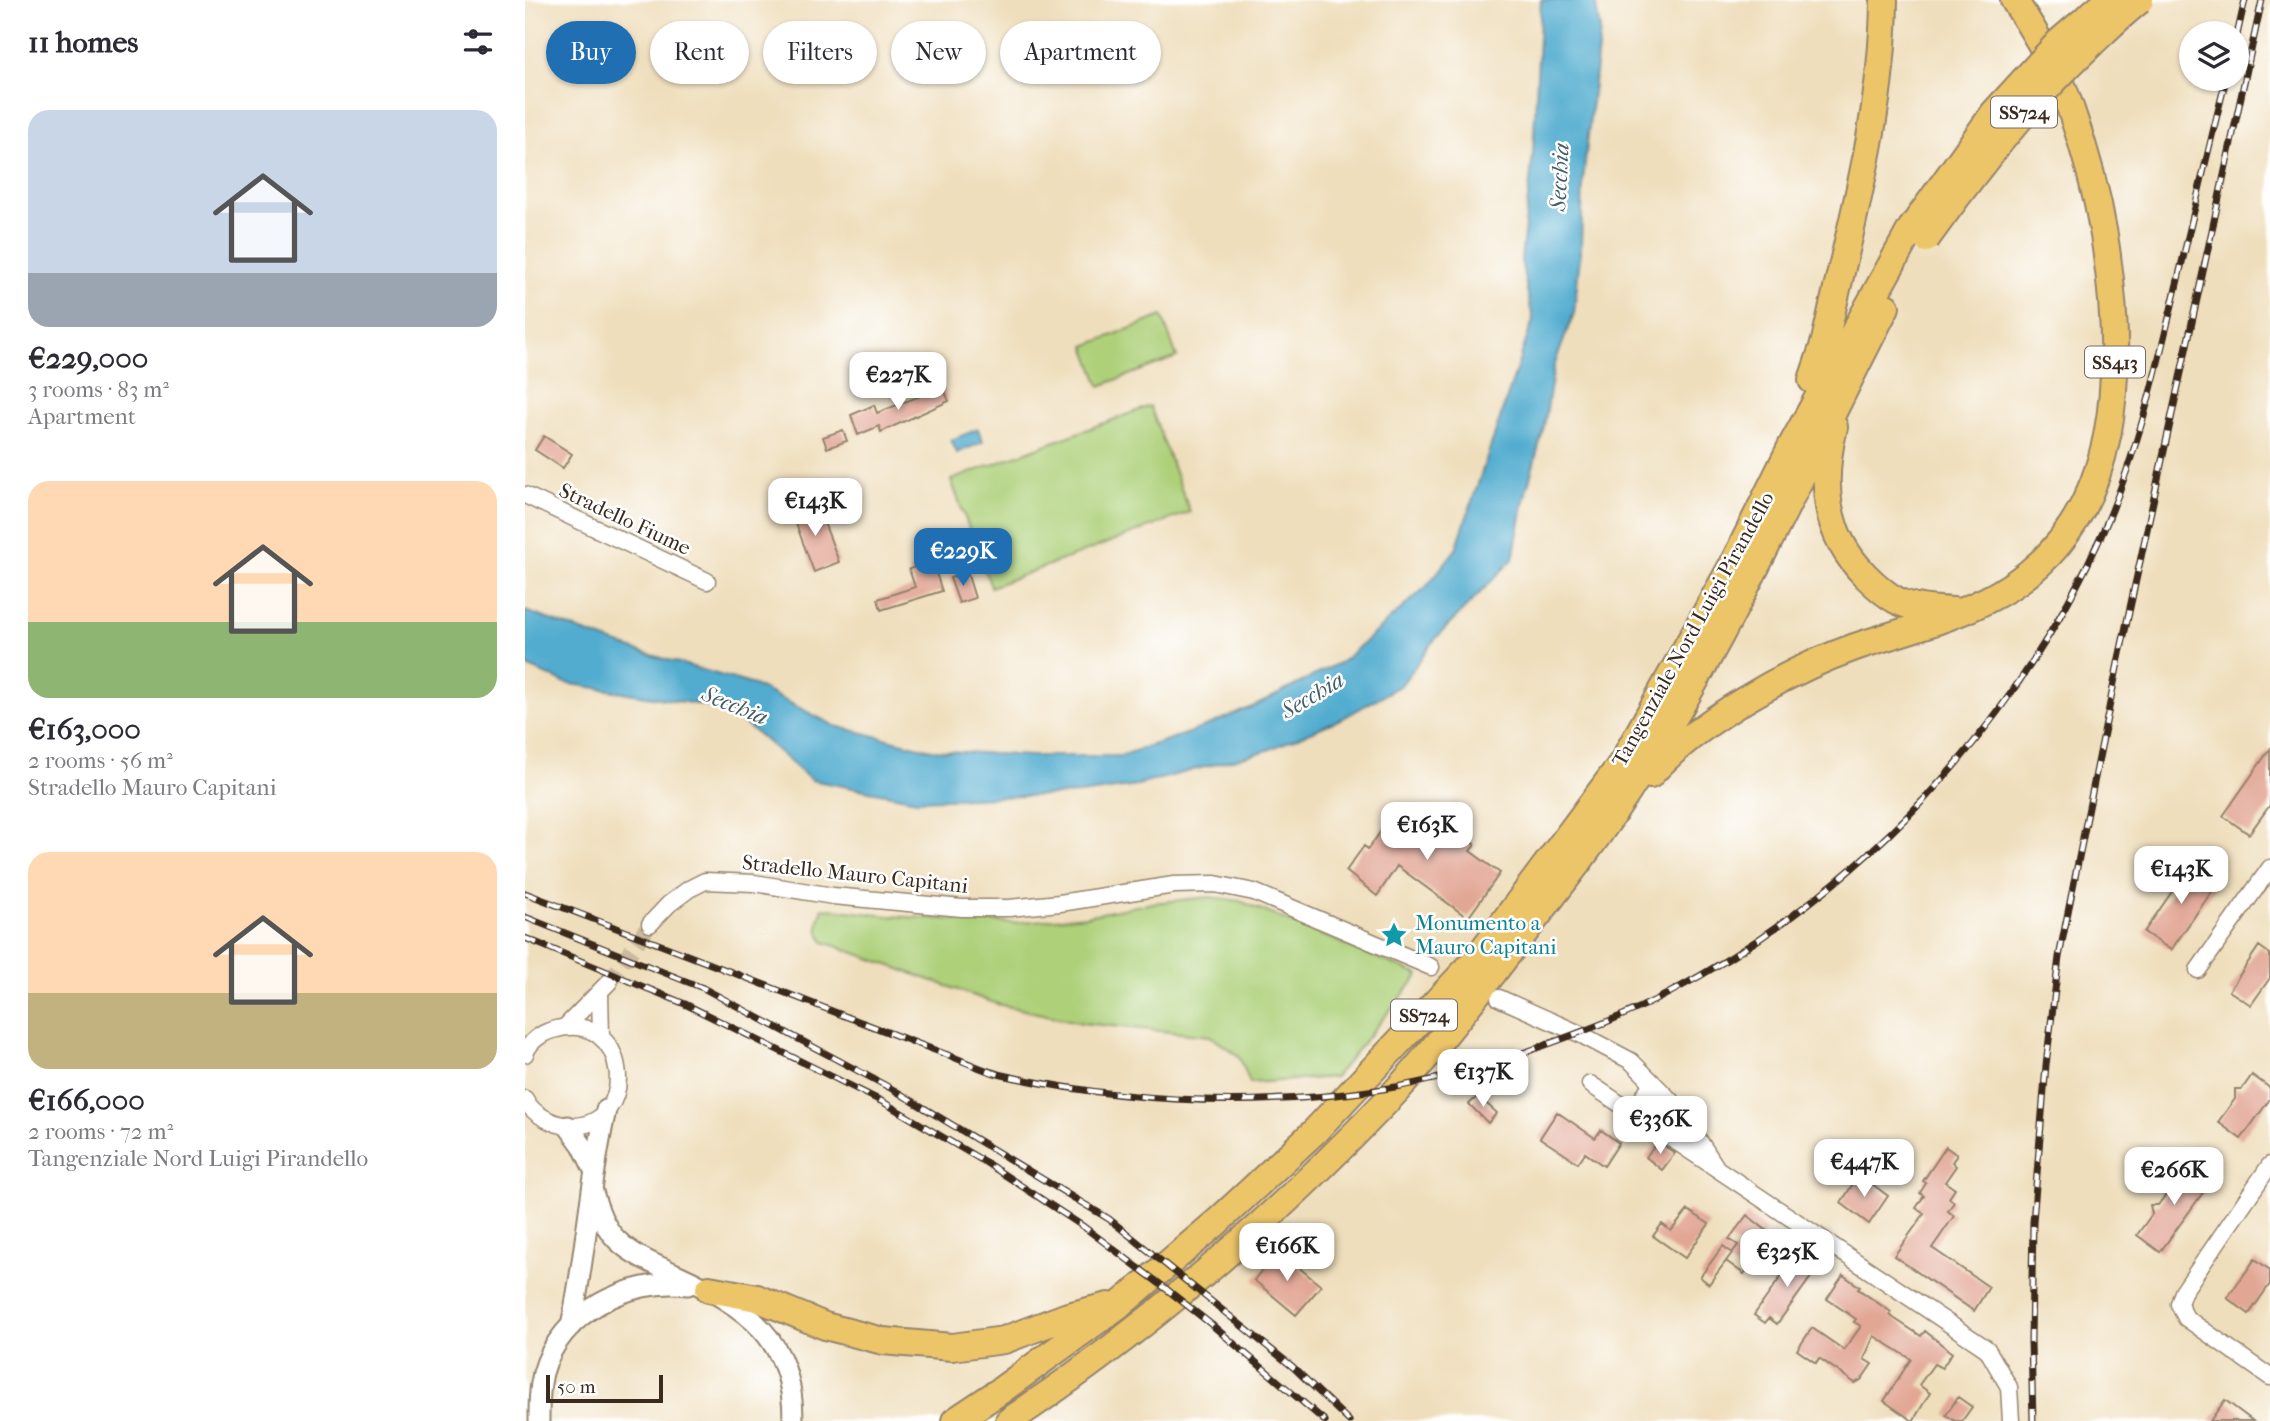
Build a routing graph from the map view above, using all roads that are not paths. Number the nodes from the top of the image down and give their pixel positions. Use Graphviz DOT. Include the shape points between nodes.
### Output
graph roads {
  1 [pos="1884,0"];
  2 [pos="2014,0"];
  3 [pos="2108,0"];
  4 [pos="2140,0"];
  5 [pos="1918,234"];
  6 [pos="1843,391"];
  7 [pos="1792,445"];
  8 [pos="525,495"];
  9 [pos="707,581"];
  10 [pos="1959,611"];
  11 [pos="1610,821"];
  12 [pos="2270,868"];
  13 [pos="650,925"];
  14 [pos="1431,967"];
  15 [pos="2198,970"];
  16 [pos="1499,998"];
  17 [pos="566,1026"];
  18 [pos="601,1037"];
  19 [pos="525,1054"];
  20 [pos="1653,1082"];
  21 [pos="1590,1084"];
  22 [pos="525,1099"];
  23 [pos="606,1110"];
  24 [pos="1634,1113"];
  25 [pos="531,1118"];
  26 [pos="568,1126"];
  27 [pos="2270,1165"];
  28 [pos="594,1170"];
  29 [pos="1719,1172"];
  30 [pos="593,1192"];
  31 [pos="709,1289"];
  32 [pos="1123,1302"];
  33 [pos="571,1326"];
  34 [pos="2270,1377"];
  35 [pos="539,1421"];
  36 [pos="793,1421"];
  37 [pos="955,1421"];
  38 [pos="1009,1421"];
  39 [pos="2011,1421"];
  1 -- 7 [label="highway" via="1879,88 1855,210 1825,341"];
  2 -- 10 [label="highway, SS413" via="2058,74 2093,173 2111,279 2116,349 2111,423 2092,486 2071,529 2036,570"];
  3 -- 5 [label="highway, Tangenziale Nord Luigi Pirandello / SS724, bridge" via="2059,43 1994,113"];
  4 -- 5 [label="highway, Tangenziale Nord Luigi Pirandello / SS724, bridge" via="2012,124"];
  5 -- 6 [label="highway, Tangenziale Nord Luigi Pirandello / SS724"];
  5 -- 7 [label="highway, Tangenziale Nord Luigi Pirandello / SS724" via="1872,296"];
  6 -- 10 [label="highway, SS413" via="1829,444 1826,495 1834,531 1852,563 1896,600 1928,610"];
  6 -- 11 [label="highway, Tangenziale Nord Luigi Pirandello / SS724" via="1738,606"];
  7 -- 32 [label="highway, Tangenziale Nord Luigi Pirandello / SS724" via="1733,565 1622,763 1474,962 1314,1132"];
  8 -- 9 [label="street, Stradello Fiume"];
  10 -- 11 [label="highway, SS413" via="1853,648 1722,714 1657,767"];
  11 -- 38 [label="highway, Tangenziale Nord Luigi Pirandello / SS724" via="1449,1030 1386,1102 1269,1215 1153,1316"];
  12 -- 15 [label="street"];
  13 -- 14 [label="street, Stradello Mauro Capitani" via="669,904 705,881 754,883 913,905 997,908 1215,884 1254,892"];
  16 -- 20 [label="street" via="1631,1061"];
  17 -- 18 [label="street" via="585,1028"];
  17 -- 18 [label="street" via="605,988"];
  17 -- 19 [label="street" via="544,1032"];
  18 -- 23 [label="street" via="618,1064 615,1096"];
  20 -- 24 [label="street"];
  20 -- 29 [label="street" via="1679,1109"];
  21 -- 24 [label="street"];
  22 -- 25 [label="street"];
  23 -- 26 [label="street" via="595,1119"];
  23 -- 28 [label="street"];
  24 -- 29 [label="street"];
  25 -- 26 [label="street"];
  26 -- 28 [label="street"];
  27 -- 34 [label="street" via="2179,1304 2186,1318"];
  28 -- 30 [label="street"];
  29 -- 39 [label="street" via="1987,1349 2008,1387"];
  30 -- 31 [label="street" via="616,1239 649,1261"];
  30 -- 33 [label="street"];
  31 -- 32 [label="highway" via="757,1298 825,1326 883,1341 952,1347 1004,1340"];
  31 -- 33 [label="street" via="664,1283 627,1290 595,1306"];
  31 -- 36 [label="street" via="743,1311 782,1358 791,1387"];
  32 -- 37 [label="highway, Tangenziale Nord Luigi Pirandello / SS724"];
  33 -- 35 [label="street" via="555,1345 543,1371"];
}
